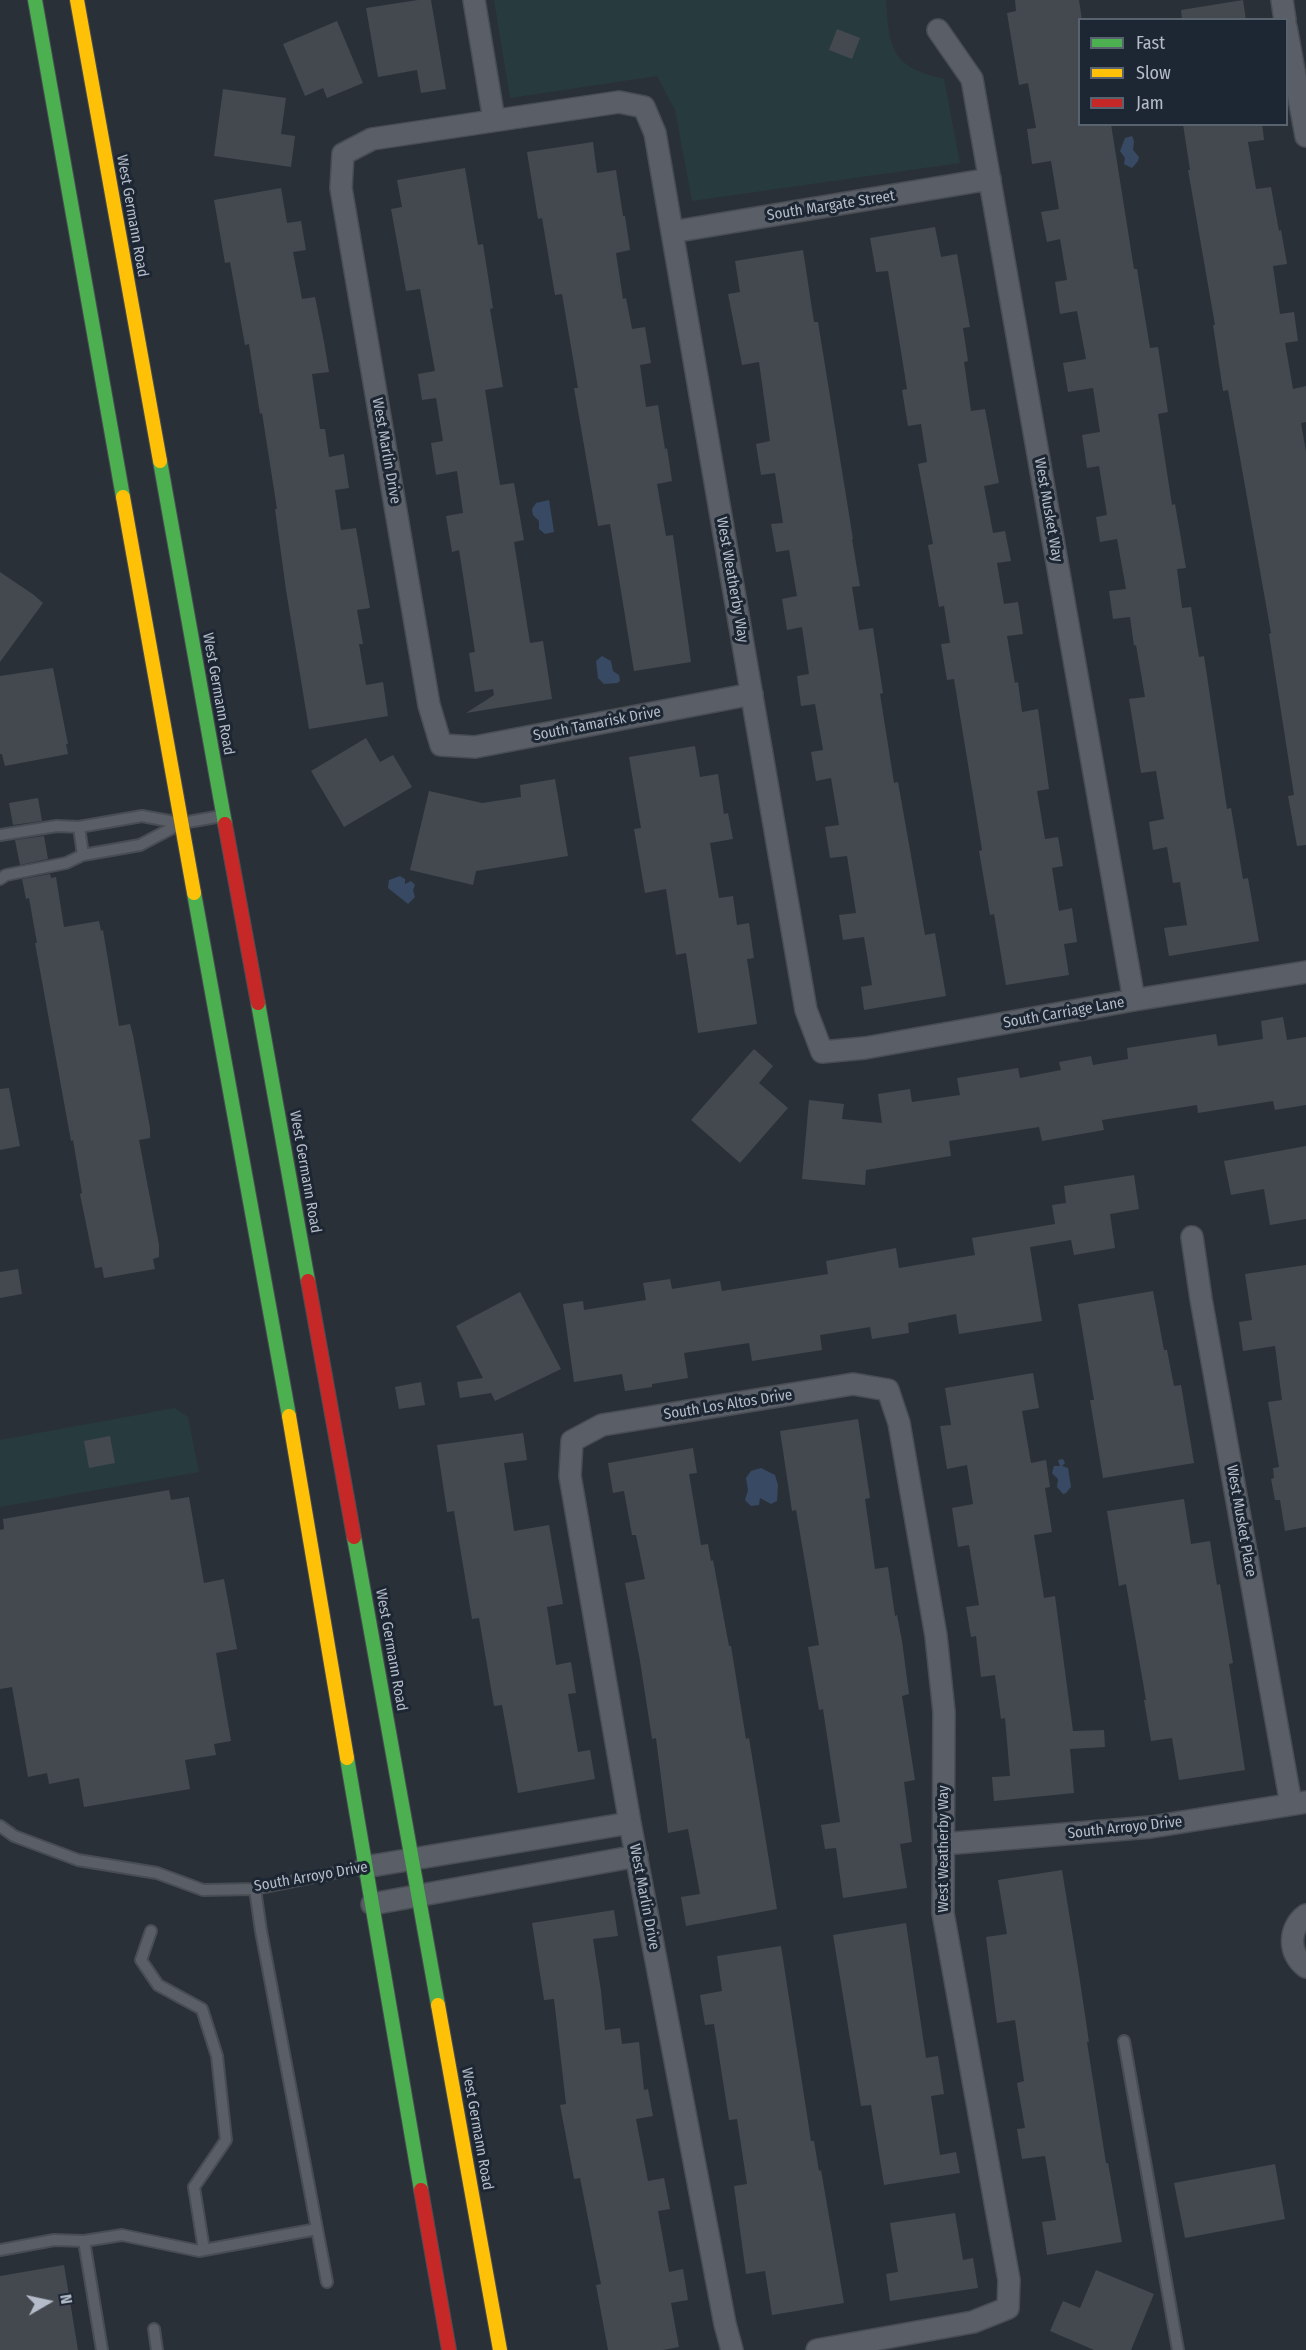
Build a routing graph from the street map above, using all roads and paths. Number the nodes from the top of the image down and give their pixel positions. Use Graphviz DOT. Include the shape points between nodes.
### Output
graph roads {
  1 [pos="35,0"];
  2 [pos="76,0"];
  3 [pos="474,0"];
  4 [pos="1282,0"];
  5 [pos="1285,18"];
  6 [pos="938,30"];
  7 [pos="1288,33"];
  8 [pos="494,120"];
  9 [pos="1306,136"];
  10 [pos="990,179"];
  11 [pos="672,232"];
  12 [pos="752,694"];
  13 [pos="441,746"];
  14 [pos="224,815"];
  15 [pos="182,823"];
  16 [pos="79,827"];
  17 [pos="0,835"];
  18 [pos="83,855"];
  19 [pos="0,879"];
  20 [pos="1306,972"];
  21 [pos="1134,1000"];
  22 [pos="822,1052"];
  23 [pos="1192,1238"];
  24 [pos="888,1390"];
  25 [pos="572,1441"];
  26 [pos="1298,1803"];
  27 [pos="630,1823"];
  28 [pos="0,1826"];
  29 [pos="943,1844"];
  30 [pos="637,1856"];
  31 [pos="412,1860"];
  32 [pos="365,1867"];
  33 [pos="255,1889"];
  34 [pos="419,1895"];
  35 [pos="372,1904"];
  36 [pos="1306,1915"];
  37 [pos="151,1931"];
  38 [pos="1306,1967"];
  39 [pos="1124,2041"];
  40 [pos="317,2229"];
  41 [pos="84,2241"];
  42 [pos="0,2250"];
  43 [pos="204,2250"];
  44 [pos="327,2282"];
  45 [pos="153,2329"];
  46 [pos="102,2350"];
  47 [pos="158,2350"];
  48 [pos="449,2350"];
  49 [pos="500,2350"];
  50 [pos="732,2350"];
  51 [pos="817,2350"];
  52 [pos="1178,2350"];
  1 -- 15 [label="main road"];
  2 -- 14 [label="main road, West Germann Road"];
  3 -- 8 [label="street"];
  4 -- 5 [label="street"];
  6 -- 10 [label="street, West Musket Way" via="972,79"];
  7 -- 9 [label="street"];
  8 -- 11 [label="street, West Weatherby Way" via="619,102 644,107 655,133"];
  8 -- 13 [label="street, West Marlin Drive" via="372,138 343,154 341,188 429,705"];
  10 -- 11 [label="street, South Margate Street"];
  10 -- 21 [label="street, West Musket Way"];
  11 -- 12 [label="street, West Weatherby Way"];
  12 -- 13 [label="street, South Tamarisk Drive" via="475,747"];
  12 -- 22 [label="street, West Weatherby Way" via="806,1010"];
  14 -- 15 [label="lane"];
  14 -- 31 [label="main road, West Germann Road"];
  15 -- 16 [label="lane" via="142,816"];
  15 -- 18 [label="lane" via="140,845"];
  15 -- 32 [label="main road" via="278,1352"];
  16 -- 17 [label="lane" via="57,826"];
  16 -- 18 [label="lane"];
  18 -- 19 [label="lane"];
  20 -- 21 [label="street, South Carriage Lane"];
  21 -- 22 [label="street, South Carriage Lane" via="865,1048"];
  23 -- 26 [label="street, West Musket Place"];
  24 -- 25 [label="street, South Los Altos Drive" via="853,1384 602,1425"];
  24 -- 29 [label="street, West Weatherby Way" via="899,1423 936,1636 944,1712"];
  25 -- 27 [label="street, West Marlin Drive" via="570,1476"];
  26 -- 29 [label="street, South Arroyo Drive" via="1151,1827"];
  27 -- 30 [label="street, West Marlin Drive"];
  27 -- 31 [label="street, South Arroyo Drive"];
  28 -- 33 [label="lane, South Arroyo Drive" via="14,1836 78,1860 157,1873 202,1890"];
  29 -- 51 [label="street, West Weatherby Way" via="943,1913 1010,2280 1008,2308 974,2322"];
  30 -- 34 [label="street"];
  30 -- 50 [label="street, West Marlin Drive"];
  31 -- 32 [label="street, South Arroyo Drive"];
  31 -- 34 [label="main road, West Germann Road"];
  32 -- 33 [label="lane, South Arroyo Drive"];
  32 -- 35 [label="main road"];
  33 -- 40 [label="lane"];
  34 -- 35 [label="street"];
  34 -- 49 [label="main road, West Germann Road"];
  35 -- 48 [label="main road"];
  36 -- 38 [label="street" via="1292,1937 1296,1957"];
  37 -- 43 [label="lane" via="141,1960 158,1985 202,2009 217,2056 226,2140 194,2187"];
  39 -- 52 [label="lane"];
  40 -- 43 [label="lane"];
  40 -- 44 [label="lane"];
  41 -- 42 [label="lane" via="54,2240"];
  41 -- 43 [label="lane" via="122,2235"];
  41 -- 46 [label="lane"];
  45 -- 47 [label="lane"];
}
